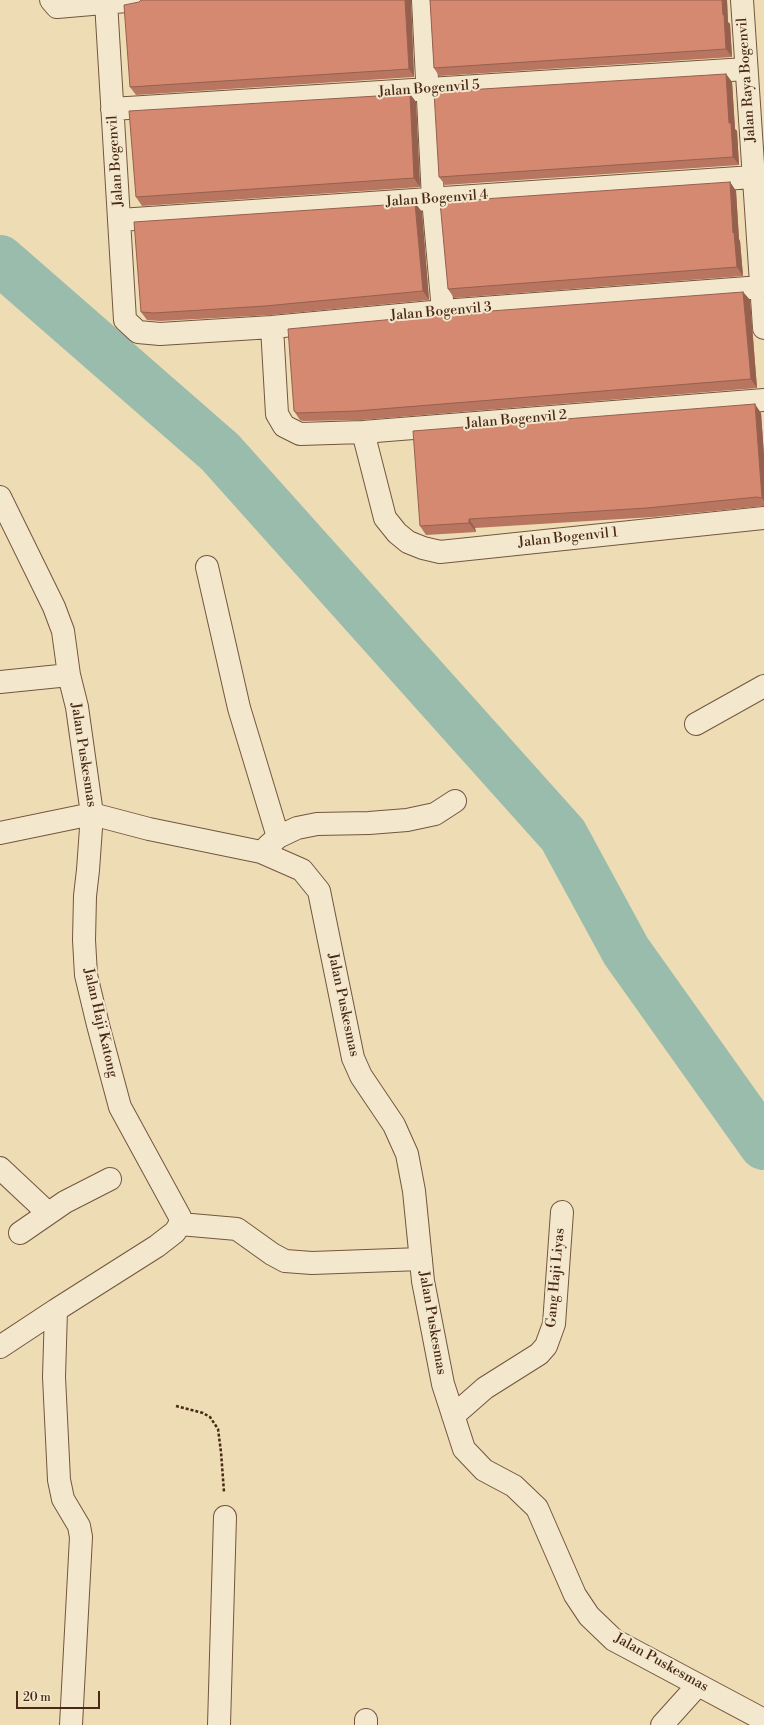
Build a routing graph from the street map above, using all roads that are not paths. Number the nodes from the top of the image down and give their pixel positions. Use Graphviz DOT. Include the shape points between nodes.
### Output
graph roads {
  1 [pos="51,0"];
  2 [pos="138,0"];
  3 [pos="423,0"];
  4 [pos="742,0"];
  5 [pos="106,2"];
  6 [pos="746,70"];
  7 [pos="428,89"];
  8 [pos="112,109"];
  9 [pos="753,177"];
  10 [pos="433,199"];
  11 [pos="120,220"];
  12 [pos="761,287"];
  13 [pos="443,311"];
  14 [pos="125,320"];
  15 [pos="272,327"];
  16 [pos="764,328"];
  17 [pos="764,400"];
  18 [pos="363,432"];
  19 [pos="0,497"];
  20 [pos="764,518"];
  21 [pos="207,567"];
  22 [pos="69,675"];
  23 [pos="0,682"];
  24 [pos="764,686"];
  25 [pos="696,724"];
  26 [pos="455,801"];
  27 [pos="92,814"];
  28 [pos="0,833"];
  29 [pos="278,837"];
  30 [pos="261,852"];
  31 [pos="0,1168"];
  32 [pos="110,1179"];
  33 [pos="562,1212"];
  34 [pos="48,1213"];
  35 [pos="180,1221"];
  36 [pos="20,1233"];
  37 [pos="421,1260"];
  38 [pos="56,1310"];
  39 [pos="0,1347"];
  40 [pos="453,1416"];
  41 [pos="225,1517"];
  42 [pos="698,1685"];
  43 [pos="764,1720"];
  44 [pos="71,1725"];
  45 [pos="219,1725"];
  46 [pos="662,1725"];
  1 -- 5 [label="street" via="57,6"];
  2 -- 5 [label="street"];
  3 -- 7 [label="street"];
  4 -- 6 [label="street, Jalan Raya Bogenvil"];
  5 -- 8 [label="street, Jalan Bogenvil"];
  6 -- 7 [label="street, Jalan Bogenvil 5"];
  6 -- 9 [label="street, Jalan Raya Bogenvil"];
  7 -- 8 [label="street, Jalan Bogenvil 5"];
  7 -- 10 [label="street"];
  8 -- 11 [label="street, Jalan Bogenvil"];
  9 -- 10 [label="street, Jalan Bogenvil 4"];
  9 -- 12 [label="street, Jalan Raya Bogenvil"];
  10 -- 11 [label="street, Jalan Bogenvil 4"];
  10 -- 13 [label="street"];
  11 -- 14 [label="street, Jalan Bogenvil"];
  12 -- 13 [label="street, Jalan Bogenvil 3"];
  12 -- 16 [label="street, Jalan Raya Bogenvil"];
  13 -- 15 [label="street, Jalan Bogenvil 3"];
  14 -- 15 [label="street, Jalan Bogenvil 3" via="138,332 160,334"];
  15 -- 18 [label="street, Jalan Bogenvil 2" via="277,414 284,426 300,434"];
  17 -- 18 [label="street, Jalan Bogenvil 2"];
  18 -- 20 [label="street, Jalan Bogenvil 1" via="385,518 408,542 440,552"];
  19 -- 22 [label="street, Jalan Puskesmas" via="54,607 63,631"];
  21 -- 29 [label="street" via="239,708"];
  22 -- 23 [label="street"];
  22 -- 27 [label="street, Jalan Puskesmas" via="77,707"];
  24 -- 25 [label="street"];
  26 -- 29 [label="street" via="435,814 407,820 370,824 317,824 297,828"];
  27 -- 28 [label="street"];
  27 -- 30 [label="street, Jalan Puskesmas"];
  27 -- 35 [label="street, Jalan Haji Katong" via="85,896 86,975 120,1107"];
  29 -- 30 [label="street"];
  30 -- 37 [label="street, Jalan Puskesmas" via="302,870 318,891 353,1058 365,1082 394,1125 407,1154 414,1191"];
  31 -- 34 [label="street"];
  32 -- 34 [label="street"];
  33 -- 40 [label="street, Gang Haji Liyas" via="554,1324 546,1346 539,1354 485,1388"];
  34 -- 36 [label="street"];
  35 -- 37 [label="street" via="236,1229 285,1261 312,1263"];
  35 -- 38 [label="street" via="175,1232 157,1246"];
  37 -- 40 [label="street, Jalan Puskesmas" via="443,1384"];
  38 -- 39 [label="street"];
  38 -- 44 [label="street" via="54,1378 59,1480 63,1499 79,1526 81,1537"];
  40 -- 42 [label="street, Jalan Puskesmas" via="464,1449 484,1470 514,1486 537,1508 575,1595 590,1616 614,1640"];
  41 -- 45 [label="street"];
  42 -- 43 [label="street, Jalan Puskesmas"];
  42 -- 46 [label="street"];
}
